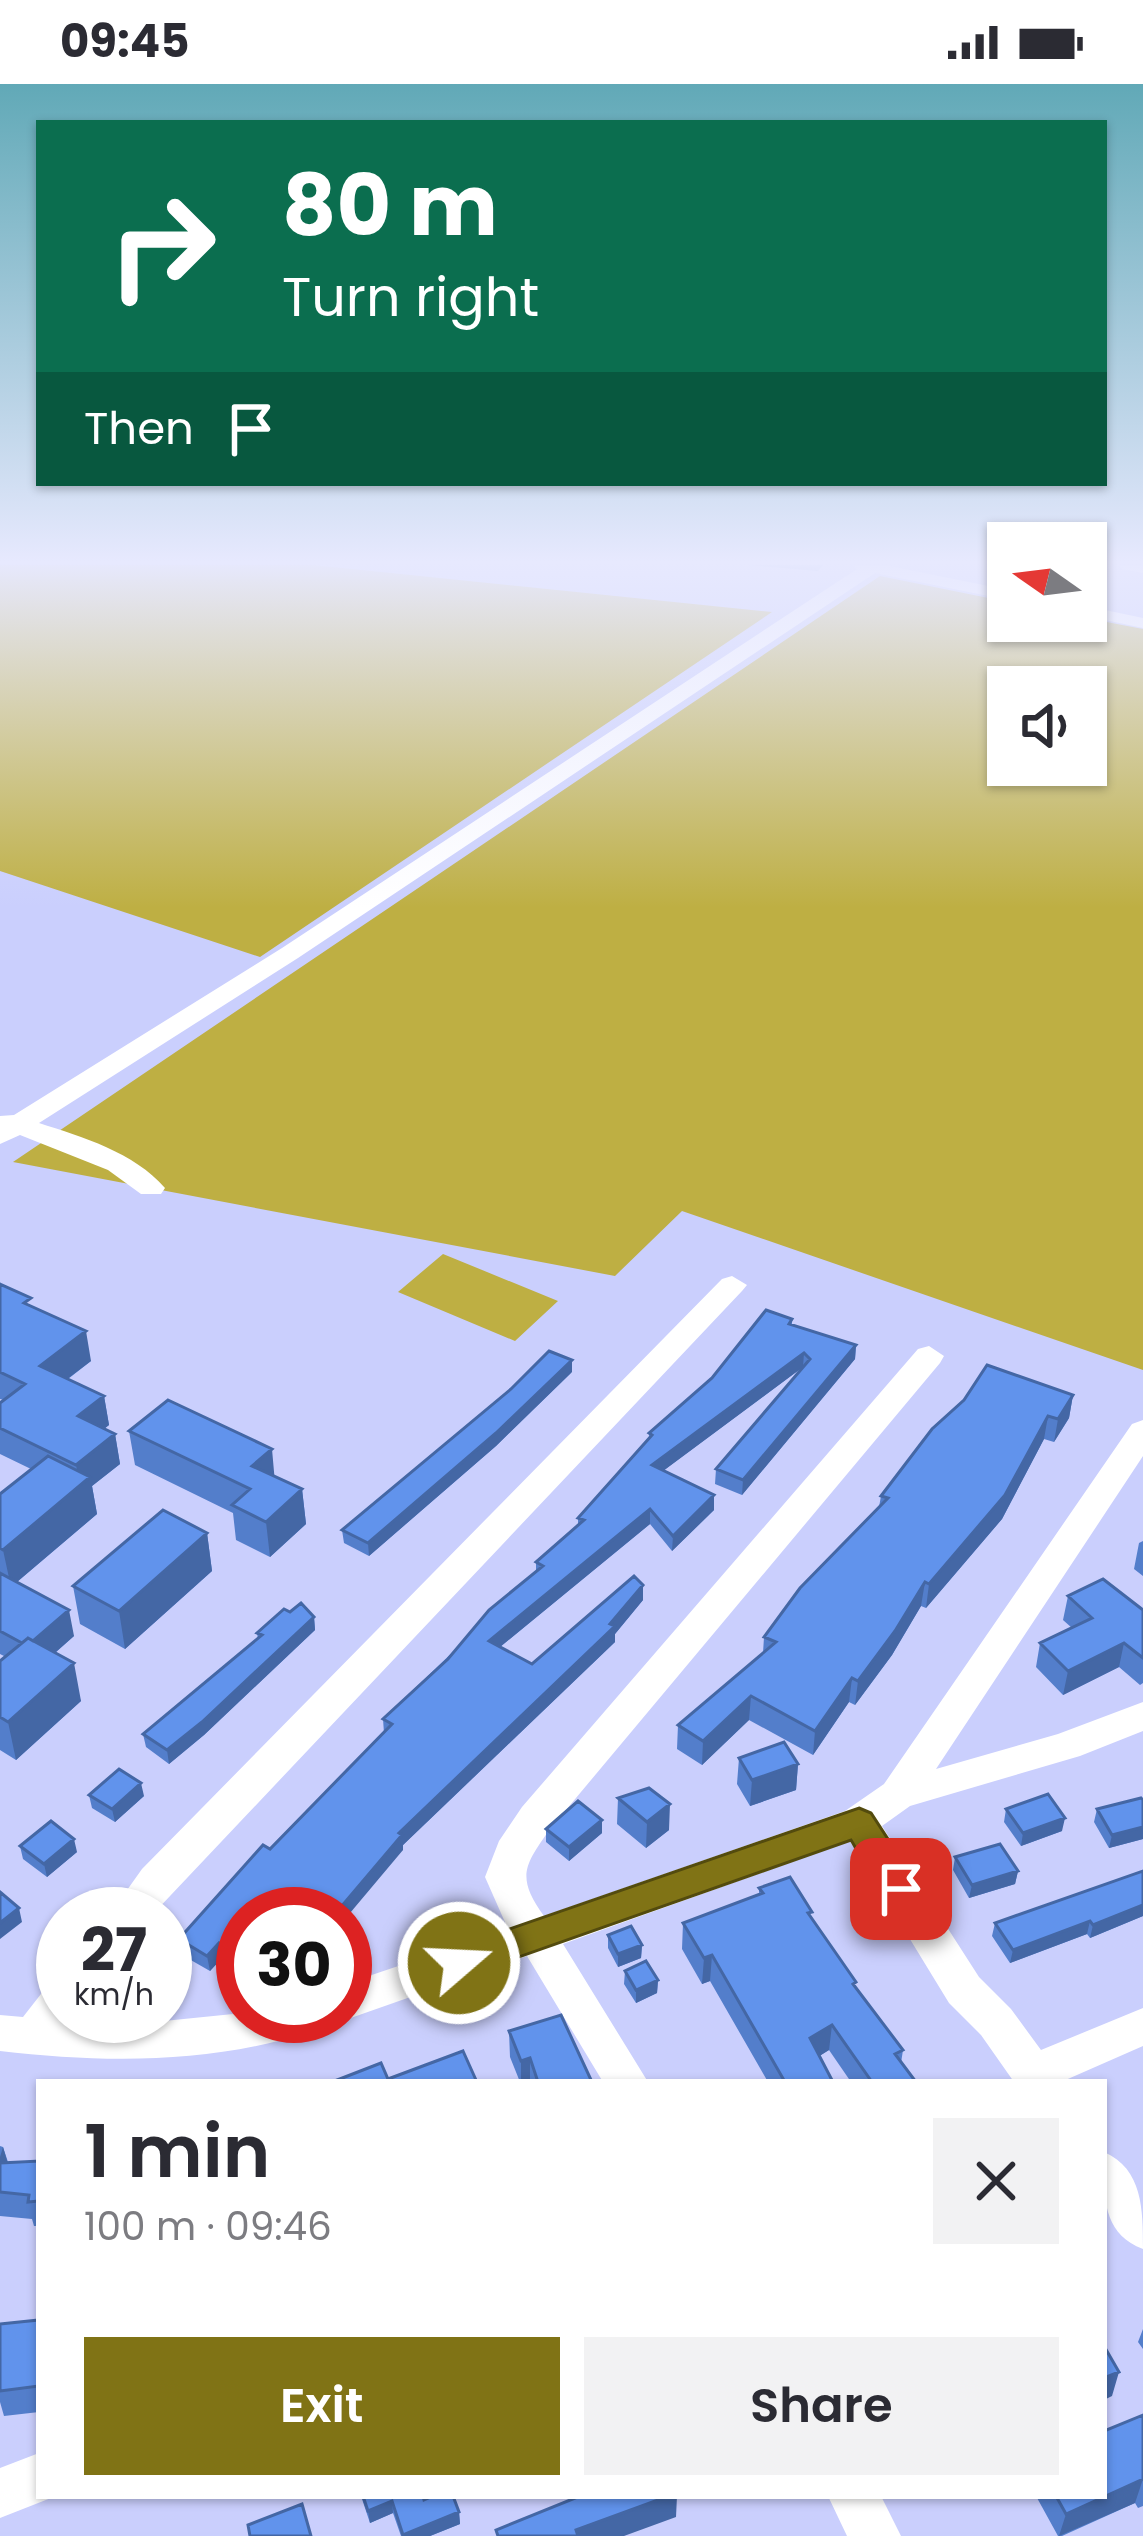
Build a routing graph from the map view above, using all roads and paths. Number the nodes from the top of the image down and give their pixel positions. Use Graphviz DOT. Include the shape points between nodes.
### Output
graph roads {
  1 [pos="701,679"];
  2 [pos="4,1126"];
  3 [pos="151,1188"];
  4 [pos="732,1285"];
  5 [pos="929,1356"];
  6 [pos="1143,1431"];
  7 [pos="1143,1716"];
  8 [pos="898,1795"];
  9 [pos="859,1822"];
  10 [pos="151,1887"];
  11 [pos="536,1936"];
  12 [pos="372,1993"];
  13 [pos="1143,2026"];
  14 [pos="16,2035"];
  15 [pos="216,2035"];
  16 [pos="1036,2078"];
  17 [pos="624,2079"];
  18 [pos="1107,2177"];
  19 [pos="1143,2228"];
  20 [pos="36,2479"];
  21 [pos="0,2493"];
  22 [pos="856,2499"];
  23 [pos="875,2536"];
  1 -- 2 [label="street" via="252,978"];
  2 -- 3 [label="street" via="70,1142"];
  4 -- 10 [label="street"];
  5 -- 11 [label="street" via="518,1844 504,1868 507,1897"];
  6 -- 8 [label="street"];
  7 -- 8 [label="street"];
  8 -- 9 [label="street"];
  9 -- 11 [label="street"];
  9 -- 16 [label="street" via="964,1990"];
  11 -- 12 [label="street"];
  11 -- 17 [label="street"];
  13 -- 16 [label="street"];
  14 -- 15 [label="street"];
  18 -- 19 [label="street"];
  20 -- 21 [label="street"];
  22 -- 23 [label="street"];
}
